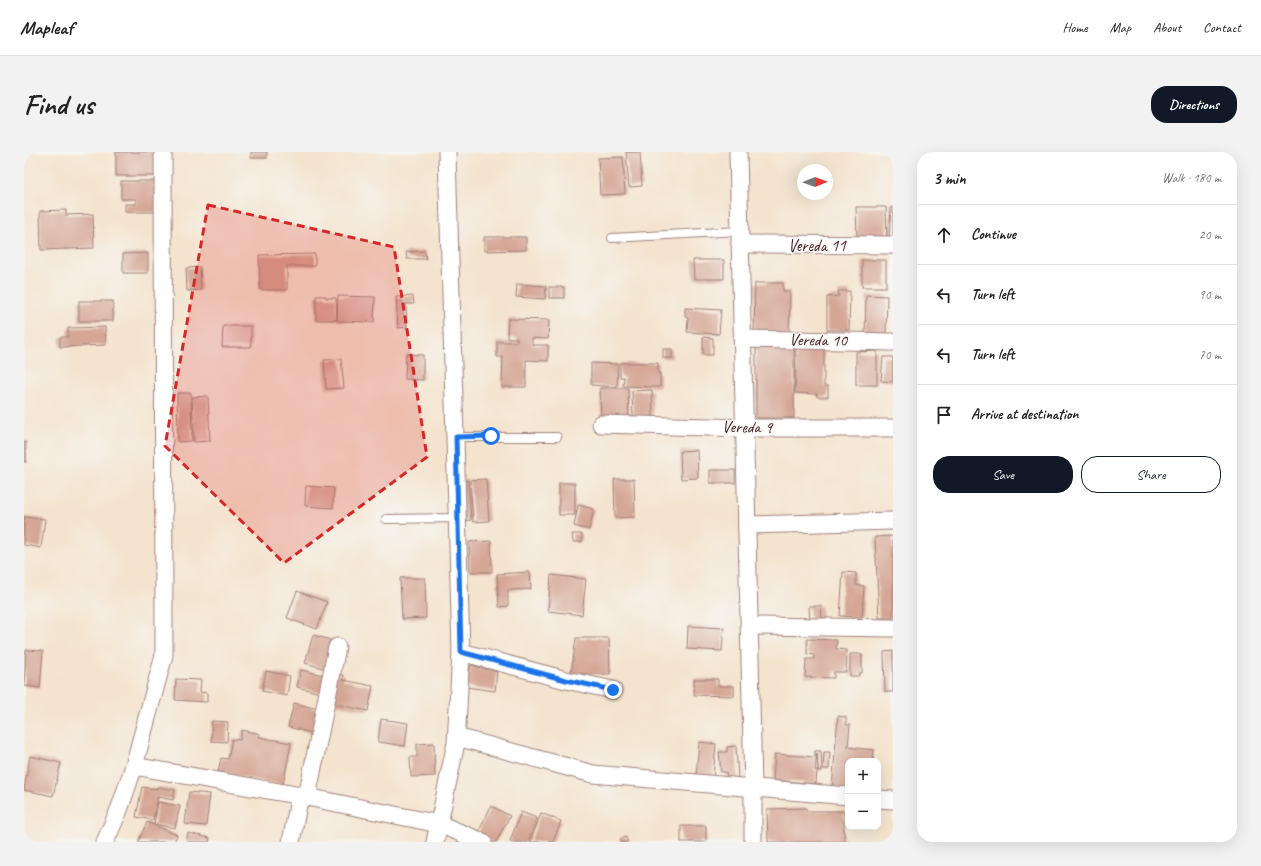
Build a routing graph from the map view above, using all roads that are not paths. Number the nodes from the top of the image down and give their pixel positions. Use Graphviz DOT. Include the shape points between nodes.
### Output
graph roads {
  1 [pos="163,152"];
  2 [pos="447,152"];
  3 [pos="738,152"];
  4 [pos="612,238"];
  5 [pos="740,238"];
  6 [pos="893,245"];
  7 [pos="742,339"];
  8 [pos="893,342"];
  9 [pos="601,424"];
  10 [pos="744,428"];
  11 [pos="893,428"];
  12 [pos="456,437"];
  13 [pos="557,437"];
  14 [pos="458,518"];
  15 [pos="386,519"];
  16 [pos="893,521"];
  17 [pos="747,525"];
  18 [pos="749,626"];
  19 [pos="893,628"];
  20 [pos="337,647"];
  21 [pos="461,652"];
  22 [pos="613,690"];
  23 [pos="457,738"];
  24 [pos="134,766"];
  25 [pos="753,787"];
  26 [pos="303,796"];
  27 [pos="845,796"];
  28 [pos="881,799"];
  29 [pos="893,800"];
  30 [pos="439,824"];
  31 [pos="105,842"];
  32 [pos="291,842"];
  33 [pos="435,842"];
  34 [pos="483,842"];
  35 [pos="753,842"];
  1 -- 24 [label="street" via="164,655"];
  2 -- 12 [label="street"];
  3 -- 5 [label="street"];
  4 -- 5 [label="lane"];
  5 -- 6 [label="street, Vereda 11"];
  5 -- 7 [label="street"];
  7 -- 8 [label="street, Vereda 10"];
  7 -- 10 [label="street"];
  9 -- 10 [label="street, Vereda 9"];
  10 -- 11 [label="street, Vereda 9"];
  10 -- 17 [label="street"];
  12 -- 13 [label="lane"];
  12 -- 14 [label="street"];
  14 -- 15 [label="lane"];
  14 -- 21 [label="street"];
  16 -- 17 [label="street"];
  17 -- 18 [label="street"];
  18 -- 19 [label="street"];
  18 -- 25 [label="street"];
  20 -- 26 [label="street"];
  21 -- 22 [label="street"];
  21 -- 23 [label="street"];
  23 -- 25 [label="street" via="593,774"];
  23 -- 30 [label="street"];
  24 -- 26 [label="street"];
  24 -- 31 [label="street"];
  25 -- 27 [label="street"];
  25 -- 35 [label="street"];
  26 -- 30 [label="street"];
  26 -- 32 [label="street"];
  28 -- 29 [label="street"];
  30 -- 33 [label="street"];
  30 -- 34 [label="street"];
}
